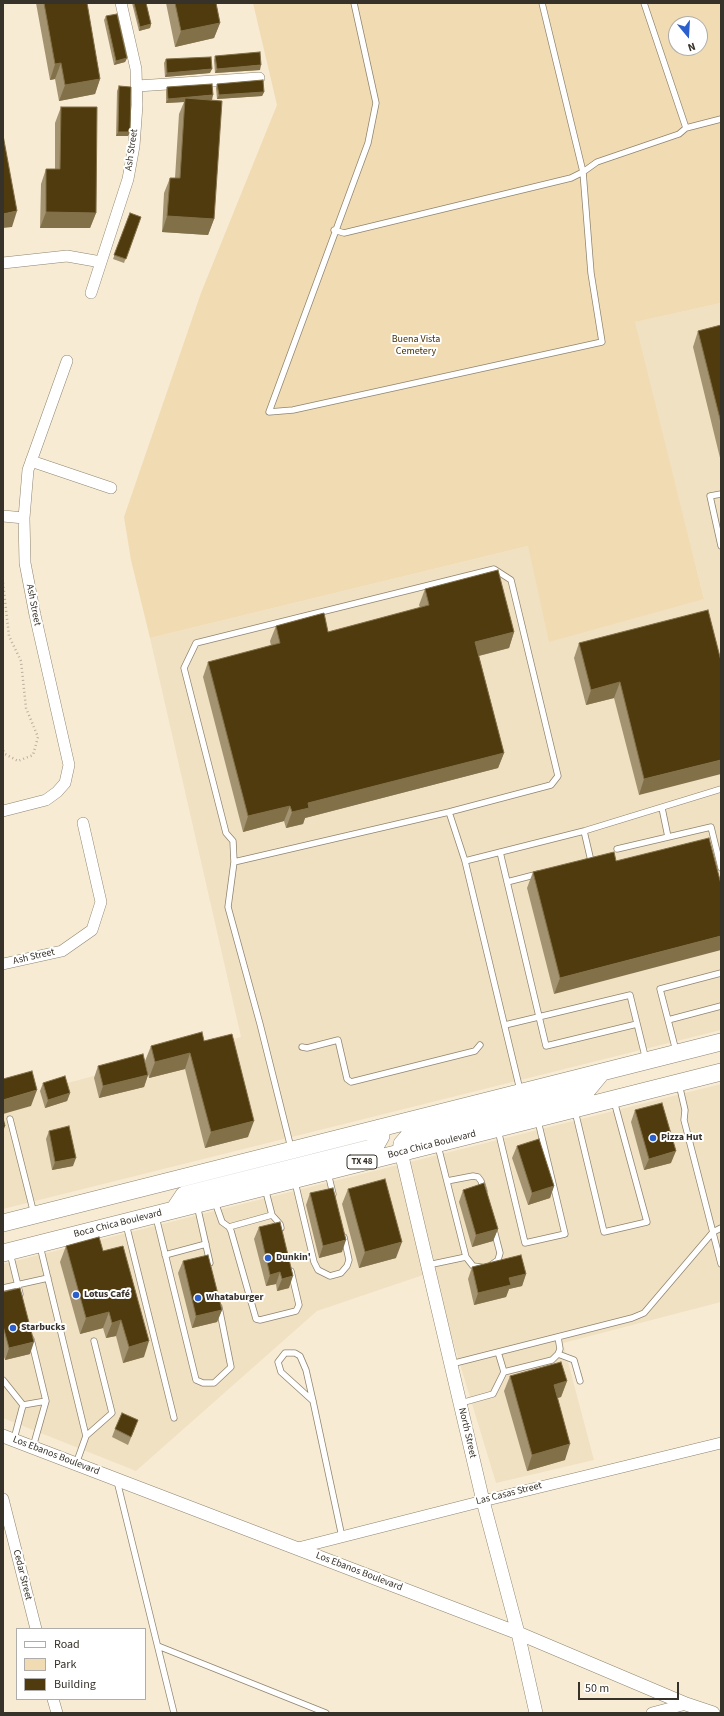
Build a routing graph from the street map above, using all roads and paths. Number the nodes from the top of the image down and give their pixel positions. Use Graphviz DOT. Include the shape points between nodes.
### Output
graph roads {
  1 [pos="121,3"];
  2 [pos="354,3"];
  3 [pos="542,3"];
  4 [pos="644,3"];
  5 [pos="259,78"];
  6 [pos="136,86"];
  7 [pos="721,119"];
  8 [pos="686,128"];
  9 [pos="583,172"];
  10 [pos="334,230"];
  11 [pos="101,262"];
  12 [pos="3,263"];
  13 [pos="91,293"];
  14 [pos="67,361"];
  15 [pos="31,461"];
  16 [pos="111,488"];
  17 [pos="721,494"];
  18 [pos="3,516"];
  19 [pos="24,518"];
  20 [pos="721,546"];
  21 [pos="3,583"];
  22 [pos="3,750"];
  23 [pos="721,790"];
  24 [pos="662,808"];
  25 [pos="3,811"];
  26 [pos="448,812"];
  27 [pos="83,823"];
  28 [pos="584,831"];
  29 [pos="668,837"];
  30 [pos="617,849"];
  31 [pos="500,852"];
  32 [pos="465,861"];
  33 [pos="234,862"];
  34 [pos="583,863"];
  35 [pos="721,868"];
  36 [pos="545,872"];
  37 [pos="507,882"];
  38 [pos="3,964"];
  39 [pos="721,974"];
  40 [pos="721,1006"];
  41 [pos="539,1017"];
  42 [pos="668,1020"];
  43 [pos="637,1024"];
  44 [pos="505,1025"];
  45 [pos="721,1042"];
  46 [pos="480,1045"];
  47 [pos="302,1047"];
  48 [pos="676,1053"];
  49 [pos="646,1061"];
  50 [pos="602,1072"];
  51 [pos="721,1072"];
  52 [pos="678,1082"];
  53 [pos="520,1093"];
  54 [pos="613,1099"];
  55 [pos="574,1109"];
  56 [pos="537,1118"];
  57 [pos="10,1119"];
  58 [pos="379,1128"];
  59 [pos="498,1128"];
  60 [pos="437,1144"];
  61 [pos="291,1150"];
  62 [pos="401,1152"];
  63 [pos="327,1171"];
  64 [pos="294,1179"];
  65 [pos="446,1181"];
  66 [pos="265,1187"];
  67 [pos="485,1195"];
  68 [pos="214,1200"];
  69 [pos="335,1200"];
  70 [pos="197,1204"];
  71 [pos="174,1210"];
  72 [pos="34,1215"];
  73 [pos="155,1215"];
  74 [pos="272,1215"];
  75 [pos="3,1222"];
  76 [pos="125,1222"];
  77 [pos="492,1224"];
  78 [pos="229,1227"];
  79 [pos="721,1228"];
  80 [pos="342,1230"];
  81 [pos="282,1231"];
  82 [pos="712,1232"];
  83 [pos="40,1244"];
  84 [pos="206,1244"];
  85 [pos="6,1252"];
  86 [pos="165,1255"];
  87 [pos="466,1256"];
  88 [pos="289,1261"];
  89 [pos="721,1264"];
  90 [pos="428,1265"];
  91 [pos="211,1269"];
  92 [pos="48,1278"];
  93 [pos="18,1285"];
  94 [pos="3,1288"];
  95 [pos="217,1299"];
  96 [pos="22,1300"];
  97 [pos="29,1331"];
  98 [pos="558,1337"];
  99 [pos="94,1341"];
  100 [pos="498,1352"];
  101 [pos="558,1354"];
  102 [pos="451,1364"];
  103 [pos="504,1372"];
  104 [pos="3,1380"];
  105 [pos="580,1381"];
  106 [pos="46,1401"];
  107 [pos="313,1401"];
  108 [pos="460,1403"];
  109 [pos="23,1406"];
  110 [pos="174,1418"];
  111 [pos="86,1436"];
  112 [pos="8,1438"];
  113 [pos="721,1443"];
  114 [pos="33,1447"];
  115 [pos="76,1464"];
  116 [pos="116,1479"];
  117 [pos="3,1498"];
  118 [pos="483,1500"];
  119 [pos="342,1537"];
  120 [pos="298,1548"];
  121 [pos="36,1628"];
  122 [pos="518,1633"];
  123 [pos="158,1646"];
  124 [pos="54,1700"];
  125 [pos="686,1704"];
  126 [pos="57,1713"];
  127 [pos="174,1713"];
  128 [pos="326,1713"];
  129 [pos="536,1713"];
  130 [pos="652,1713"];
  131 [pos="713,1713"];
  1 -- 6 [label="street, Ash Street" via="136,69"];
  2 -- 10 [label="lane" via="376,103 368,143"];
  3 -- 9 [label="lane"];
  4 -- 8 [label="lane"];
  5 -- 6 [label="street"];
  6 -- 11 [label="street, Ash Street" via="136,119 128,180"];
  7 -- 8 [label="lane"];
  8 -- 9 [label="lane" via="679,134 597,162"];
  9 -- 10 [label="lane" via="570,178 344,232"];
  9 -- 10 [label="lane" via="591,273 602,342 293,410 269,412"];
  11 -- 12 [label="street" via="67,256"];
  11 -- 13 [label="street, Ash Street"];
  14 -- 15 [label="street, Ash Street"];
  15 -- 16 [label="street"];
  15 -- 19 [label="street, Ash Street"];
  17 -- 20 [label="lane" via="710,496"];
  18 -- 19 [label="street"];
  19 -- 25 [label="street, Ash Street" via="25,563 34,615 69,764 64,783 46,800"];
  21 -- 22 [label="path" via="9,636 21,662 26,708 38,738 33,755 18,762"];
  23 -- 24 [label="lane"];
  24 -- 28 [label="lane"];
  24 -- 29 [label="lane"];
  26 -- 32 [label="lane"];
  26 -- 33 [label="lane"];
  26 -- 33 [label="lane" via="551,785 558,776 511,580 494,569 196,643 184,668 226,833 233,841"];
  27 -- 38 [label="street, Ash Street" via="101,902 92,930 62,951"];
  28 -- 31 [label="lane"];
  28 -- 34 [label="lane" via="591,861"];
  29 -- 30 [label="lane"];
  29 -- 35 [label="lane" via="711,827"];
  31 -- 32 [label="lane"];
  31 -- 37 [label="lane"];
  32 -- 44 [label="lane"];
  33 -- 61 [label="lane" via="228,907"];
  36 -- 37 [label="lane"];
  37 -- 41 [label="lane"];
  39 -- 42 [label="lane" via="660,989"];
  40 -- 42 [label="lane"];
  41 -- 43 [label="lane" via="630,995"];
  41 -- 43 [label="lane" via="546,1046"];
  41 -- 44 [label="lane"];
  42 -- 48 [label="lane"];
  43 -- 49 [label="lane"];
  44 -- 53 [label="lane"];
  45 -- 48 [label="main road"];
  46 -- 47 [label="lane" via="475,1051 351,1082 338,1040"];
  48 -- 49 [label="main road"];
  49 -- 50 [label="main road"];
  50 -- 53 [label="main road"];
  50 -- 62 [label="main road" via="586,1090 418,1132 402,1144"];
  51 -- 52 [label="main road, Boca Chica Boulevard / TX 48"];
  52 -- 54 [label="main road, Boca Chica Boulevard / TX 48"];
  52 -- 82 [label="lane" via="685,1110 684,1120"];
  53 -- 58 [label="main road"];
  54 -- 55 [label="main road, Boca Chica Boulevard / TX 48"];
  54 -- 55 [label="lane" via="646,1222 604,1232"];
  55 -- 56 [label="main road, Boca Chica Boulevard / TX 48"];
  56 -- 59 [label="main road, Boca Chica Boulevard / TX 48"];
  56 -- 59 [label="lane" via="565,1234 525,1243"];
  57 -- 72 [label="lane"];
  58 -- 61 [label="main road"];
  58 -- 71 [label="main road" via="381,1136 371,1148 184,1195"];
  59 -- 60 [label="main road, Boca Chica Boulevard / TX 48"];
  60 -- 62 [label="main road, Boca Chica Boulevard / TX 48"];
  60 -- 65 [label="lane"];
  61 -- 72 [label="main road"];
  62 -- 63 [label="main road, Boca Chica Boulevard / TX 48"];
  62 -- 90 [label="street, North Street"];
  63 -- 64 [label="main road, Boca Chica Boulevard / TX 48"];
  63 -- 69 [label="lane"];
  64 -- 66 [label="main road, Boca Chica Boulevard / TX 48"];
  64 -- 80 [label="lane" via="314,1262 318,1270 330,1276 341,1273 349,1260"];
  65 -- 67 [label="lane" via="478,1177"];
  65 -- 87 [label="lane"];
  66 -- 68 [label="main road, Boca Chica Boulevard / TX 48"];
  66 -- 74 [label="lane"];
  68 -- 70 [label="main road, Boca Chica Boulevard / TX 48"];
  68 -- 78 [label="lane" via="222,1222"];
  70 -- 71 [label="main road, Boca Chica Boulevard / TX 48"];
  70 -- 84 [label="lane"];
  71 -- 73 [label="main road, Boca Chica Boulevard / TX 48"];
  72 -- 75 [label="main road"];
  73 -- 76 [label="main road, Boca Chica Boulevard / TX 48"];
  73 -- 86 [label="lane"];
  74 -- 78 [label="lane"];
  74 -- 81 [label="lane" via="280,1224"];
  76 -- 83 [label="main road, Boca Chica Boulevard / TX 48"];
  76 -- 110 [label="lane"];
  77 -- 87 [label="lane" via="500,1253 498,1260 479,1268 473,1266"];
  78 -- 88 [label="lane" via="256,1319 296,1311 299,1305"];
  79 -- 82 [label="lane"];
  82 -- 89 [label="lane"];
  82 -- 98 [label="lane" via="644,1313"];
  83 -- 85 [label="main road, Boca Chica Boulevard / TX 48"];
  83 -- 92 [label="lane"];
  84 -- 86 [label="lane"];
  84 -- 91 [label="lane"];
  85 -- 93 [label="lane"];
  86 -- 95 [label="lane" via="196,1380 203,1383 214,1382 231,1367"];
  87 -- 90 [label="lane"];
  90 -- 102 [label="street, North Street"];
  92 -- 93 [label="lane"];
  92 -- 111 [label="lane"];
  93 -- 94 [label="lane"];
  93 -- 96 [label="lane"];
  97 -- 106 [label="lane"];
  98 -- 100 [label="lane"];
  98 -- 101 [label="lane"];
  99 -- 111 [label="lane" via="112,1413"];
  100 -- 102 [label="lane"];
  100 -- 103 [label="lane"];
  101 -- 103 [label="lane" via="552,1360"];
  101 -- 105 [label="lane" via="574,1360"];
  102 -- 108 [label="street, North Street"];
  103 -- 108 [label="lane" via="493,1394"];
  104 -- 109 [label="lane"];
  106 -- 109 [label="lane"];
  106 -- 114 [label="lane"];
  107 -- 107 [label="lane" via="300,1356 285,1353 278,1362 281,1372"];
  107 -- 119 [label="lane"];
  108 -- 118 [label="street, North Street"];
  109 -- 112 [label="lane"];
  111 -- 115 [label="lane"];
  112 -- 114 [label="street, Los Ebanos Boulevard"];
  113 -- 118 [label="street, Las Casas Street"];
  114 -- 115 [label="street, Los Ebanos Boulevard"];
  115 -- 116 [label="street, Los Ebanos Boulevard"];
  116 -- 120 [label="street, Los Ebanos Boulevard"];
  116 -- 123 [label="lane"];
  117 -- 121 [label="street, Cedar Street"];
  118 -- 119 [label="street, Las Casas Street"];
  118 -- 122 [label="street, North Street"];
  119 -- 120 [label="street, Las Casas Street"];
  120 -- 122 [label="street, Los Ebanos Boulevard"];
  122 -- 125 [label="street, Los Ebanos Boulevard"];
  122 -- 129 [label="street, North Street"];
  123 -- 127 [label="lane"];
  123 -- 128 [label="lane"];
  124 -- 126 [label="street"];
  125 -- 130 [label="street"];
  125 -- 131 [label="street, Los Ebanos Boulevard"];
}
